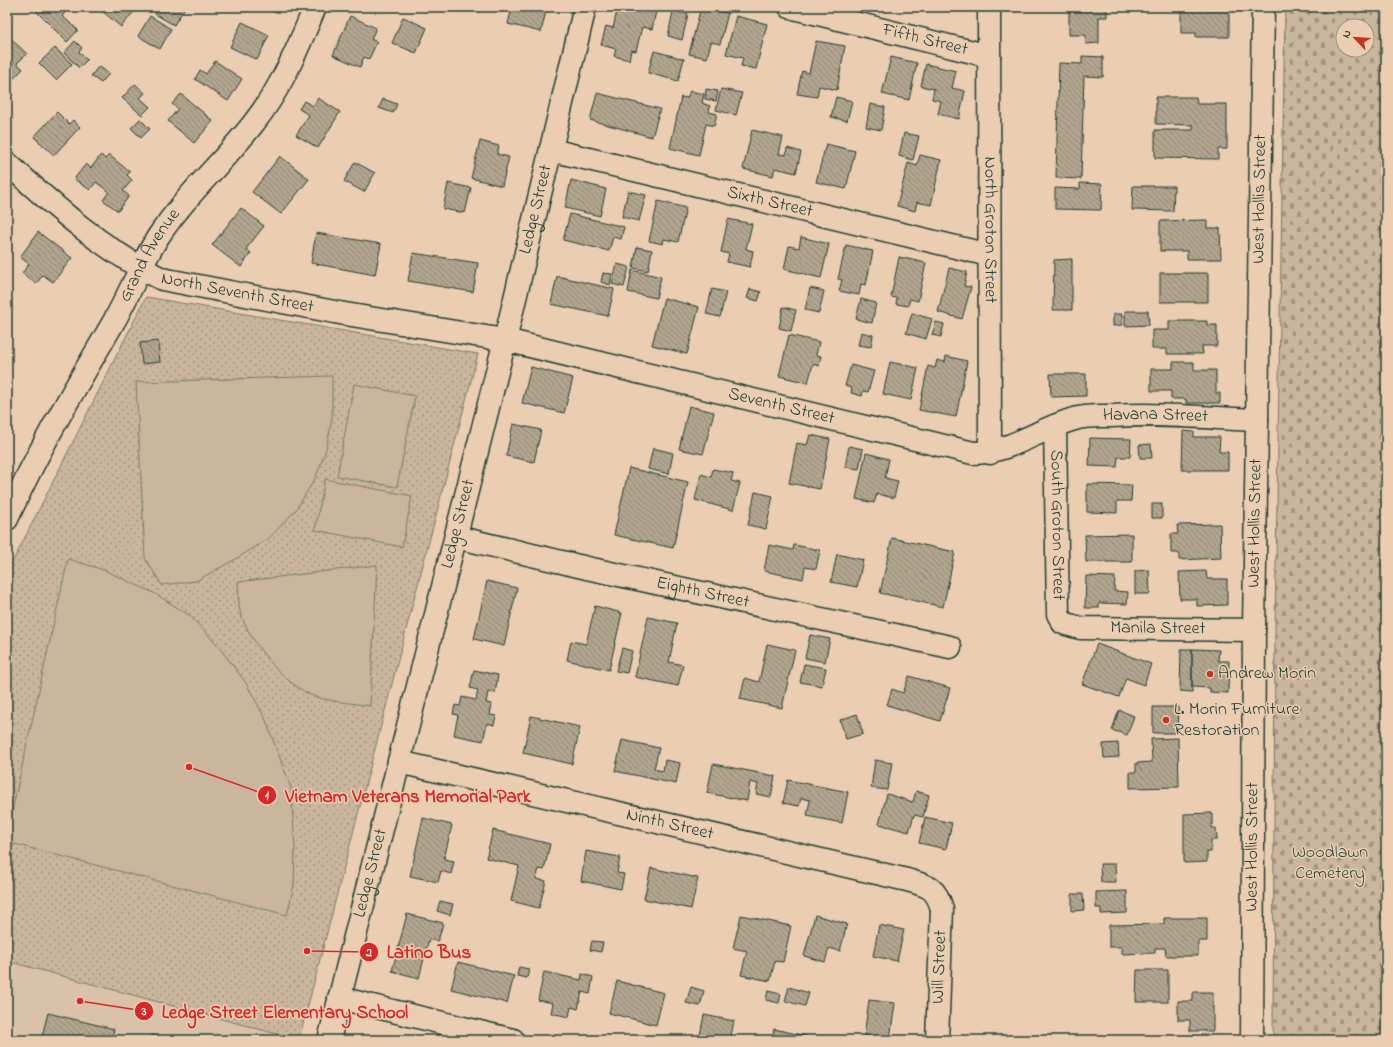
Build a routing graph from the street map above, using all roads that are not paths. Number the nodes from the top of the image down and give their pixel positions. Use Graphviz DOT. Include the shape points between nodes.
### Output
graph roads {
  1 [pos="315,7"];
  2 [pos="585,7"];
  3 [pos="790,7"];
  4 [pos="989,7"];
  5 [pos="1263,7"];
  6 [pos="990,56"];
  7 [pos="551,150"];
  8 [pos="7,163"];
  9 [pos="988,255"];
  10 [pos="141,268"];
  11 [pos="505,340"];
  12 [pos="1257,420"];
  13 [pos="1055,426"];
  14 [pos="990,453"];
  15 [pos="13,490"];
  16 [pos="7,519"];
  17 [pos="456,537"];
  18 [pos="1063,623"];
  19 [pos="1254,630"];
  20 [pos="950,647"];
  21 [pos="399,762"];
  22 [pos="938,895"];
  23 [pos="339,998"];
  24 [pos="329,1040"];
  25 [pos="513,1040"];
  26 [pos="937,1040"];
  27 [pos="1252,1040"];
  1 -- 10 [label="street, Grand Avenue" via="296,52 270,101 171,220"];
  2 -- 7 [label="street, Ledge Street"];
  3 -- 6 [label="street, Fifth Street"];
  4 -- 6 [label="street, North Groton Street"];
  5 -- 12 [label="street, West Hollis Street"];
  6 -- 9 [label="street, North Groton Street"];
  7 -- 9 [label="street, Sixth Street"];
  7 -- 11 [label="street, Ledge Street"];
  8 -- 10 [label="street, North Seventh Street" via="48,201 99,242"];
  9 -- 14 [label="street, North Groton Street"];
  10 -- 11 [label="street, North Seventh Street" via="162,278 345,314"];
  10 -- 15 [label="street, Grand Avenue"];
  11 -- 14 [label="street, Seventh Street" via="966,451"];
  11 -- 17 [label="street, Ledge Street"];
  12 -- 13 [label="street, Havana Street" via="1133,415 1080,417"];
  12 -- 19 [label="street, West Hollis Street"];
  13 -- 14 [label="street, Seventh Street"];
  13 -- 18 [label="street, South Groton Street" via="1058,614"];
  15 -- 16 [label="street, Grand Avenue"];
  17 -- 20 [label="street, Eighth Street"];
  17 -- 21 [label="street, Ledge Street"];
  18 -- 19 [label="street, Manila Street" via="1080,628"];
  19 -- 27 [label="street, West Hollis Street"];
  21 -- 22 [label="street, Ninth Street" via="906,880 929,888"];
  21 -- 23 [label="street, Ledge Street"];
  22 -- 26 [label="street, Will Street" via="942,909 942,925"];
  23 -- 24 [label="street, Ledge Street"];
  23 -- 25 [label="street"];
}
